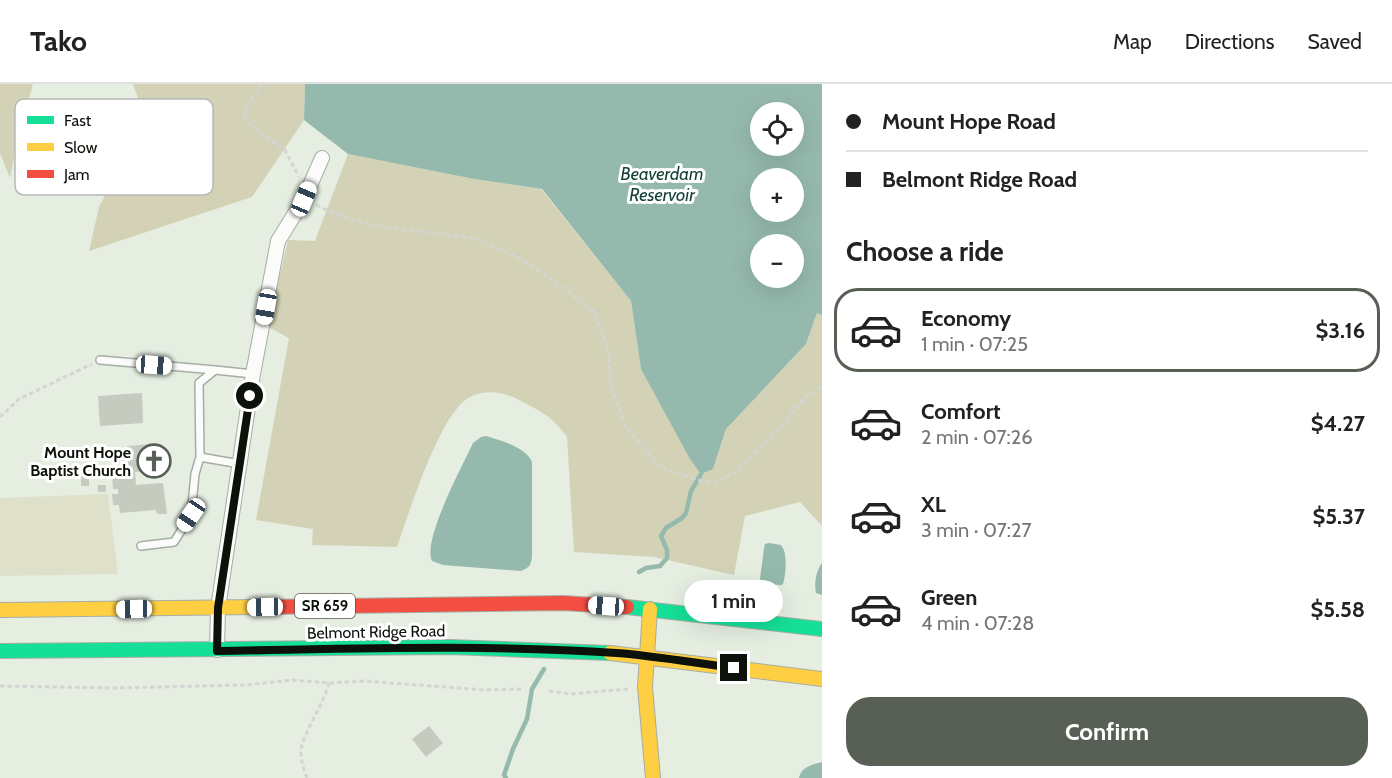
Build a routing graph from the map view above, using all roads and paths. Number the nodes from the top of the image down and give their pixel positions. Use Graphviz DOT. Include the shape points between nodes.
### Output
graph roads {
  1 [pos="262,84"];
  2 [pos="322,158"];
  3 [pos="304,199"];
  4 [pos="100,360"];
  5 [pos="215,370"];
  6 [pos="253,374"];
  7 [pos="822,387"];
  8 [pos="0,417"];
  9 [pos="200,457"];
  10 [pos="240,464"];
  11 [pos="141,546"];
  12 [pos="218,608"];
  13 [pos="650,609"];
  14 [pos="0,610"];
  15 [pos="822,629"];
  16 [pos="0,651"];
  17 [pos="217,651"];
  18 [pos="646,657"];
  19 [pos="822,679"];
  20 [pos="329,682"];
  21 [pos="0,686"];
  22 [pos="645,687"];
  23 [pos="523,689"];
  24 [pos="549,691"];
  25 [pos="307,778"];
  26 [pos="653,778"];
  1 -- 3 [label="path" via="244,117 285,150 302,183"];
  2 -- 3 [label="street"];
  3 -- 6 [label="street" via="278,241"];
  3 -- 7 [label="path" via="348,219 377,226 474,238 517,257 556,282 594,312 608,348 611,387 627,429 661,467 716,483 736,472 808,395"];
  4 -- 5 [label="lane"];
  4 -- 8 [label="path" via="20,399"];
  5 -- 6 [label="lane"];
  5 -- 9 [label="lane" via="199,383"];
  6 -- 10 [label="street"];
  9 -- 10 [label="lane"];
  9 -- 11 [label="lane" via="191,515 174,542"];
  10 -- 12 [label="street"];
  12 -- 13 [label="main road, Belmont Ridge Road / SR 659" via="544,603"];
  12 -- 14 [label="main road, Belmont Ridge Road / SR 659"];
  12 -- 17 [label="street"];
  13 -- 15 [label="main road, Belmont Ridge Road / SR 659"];
  13 -- 18 [label="main road"];
  16 -- 17 [label="main road, Belmont Ridge Road"];
  17 -- 18 [label="main road, Belmont Ridge Road" via="450,647"];
  18 -- 19 [label="main road, Belmont Ridge Road"];
  18 -- 22 [label="main road"];
  20 -- 21 [label="path" via="293,680 114,688"];
  20 -- 23 [label="path"];
  20 -- 25 [label="path" via="302,747"];
  22 -- 24 [label="path" via="579,693"];
  22 -- 26 [label="main road"];
}
